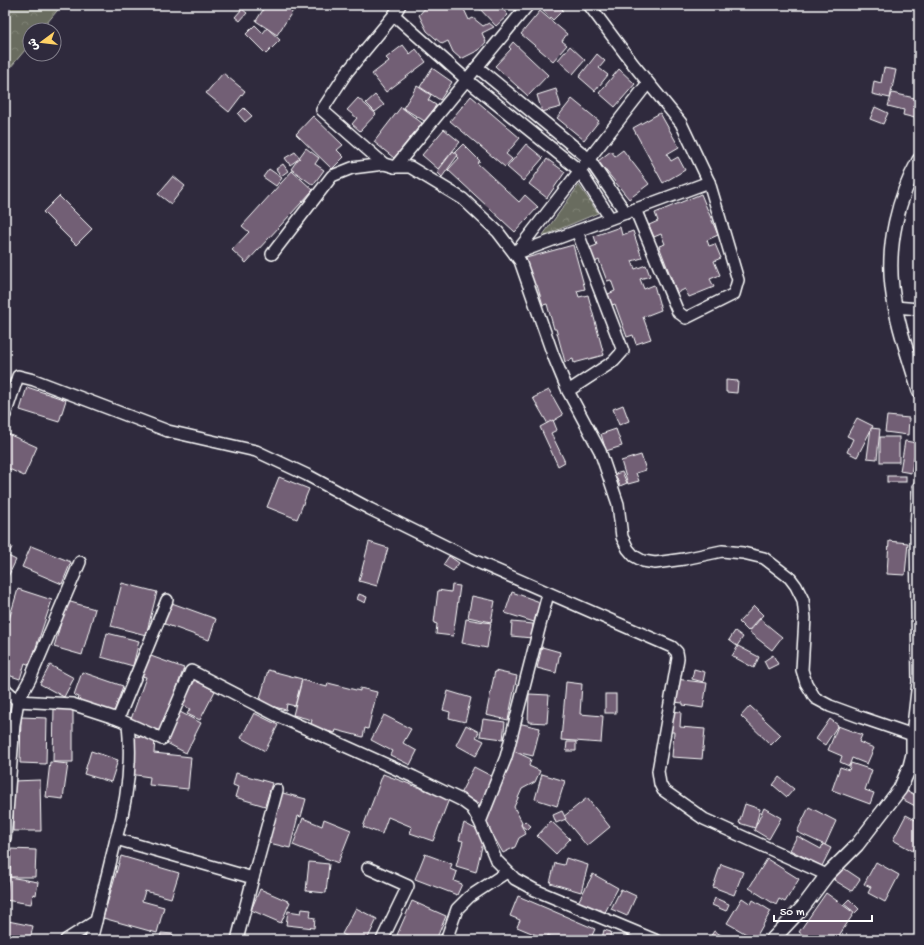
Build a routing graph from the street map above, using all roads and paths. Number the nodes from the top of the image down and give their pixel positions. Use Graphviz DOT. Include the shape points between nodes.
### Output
graph roads {
  1 [pos="400,5"];
  2 [pos="528,5"];
  3 [pos="589,5"];
  4 [pos="394,15"];
  5 [pos="478,67"];
  6 [pos="466,80"];
  7 [pos="648,83"];
  8 [pos="589,159"];
  9 [pos="919,160"];
  10 [pos="389,165"];
  11 [pos="580,171"];
  12 [pos="709,182"];
  13 [pos="630,211"];
  14 [pos="610,218"];
  15 [pos="578,231"];
  16 [pos="272,254"];
  17 [pos="515,254"];
  18 [pos="895,307"];
  19 [pos="919,308"];
  20 [pos="568,390"];
  21 [pos="919,391"];
  22 [pos="5,415"];
  23 [pos="919,488"];
  24 [pos="80,562"];
  25 [pos="548,594"];
  26 [pos="167,600"];
  27 [pos="919,682"];
  28 [pos="5,689"];
  29 [pos="18,701"];
  30 [pos="118,719"];
  31 [pos="128,724"];
  32 [pos="913,735"];
  33 [pos="277,790"];
  34 [pos="480,822"];
  35 [pos="5,838"];
  36 [pos="116,839"];
  37 [pos="368,868"];
  38 [pos="507,872"];
  39 [pos="827,875"];
  40 [pos="253,878"];
  41 [pos="96,920"];
  42 [pos="66,940"];
  43 [pos="91,940"];
  44 [pos="237,940"];
  45 [pos="382,940"];
  46 [pos="446,940"];
  47 [pos="655,940"];
  48 [pos="772,940"];
  1 -- 4 [label="street"];
  2 -- 5 [label="street"];
  3 -- 7 [label="street"];
  4 -- 6 [label="street"];
  4 -- 10 [label="street" via="347,72 322,110"];
  5 -- 6 [label="street"];
  5 -- 8 [label="street"];
  6 -- 10 [label="street"];
  6 -- 11 [label="street"];
  7 -- 8 [label="street"];
  7 -- 12 [label="street" via="682,123"];
  8 -- 11 [label="street"];
  8 -- 13 [label="street"];
  9 -- 18 [label="street" via="897,213 892,254"];
  10 -- 16 [label="street" via="352,168 332,176"];
  10 -- 17 [label="street" via="410,167 463,199 498,232"];
  11 -- 14 [label="street"];
  11 -- 17 [label="street"];
  12 -- 13 [label="street"];
  12 -- 13 [label="street" via="738,280 734,294 686,318 678,312"];
  13 -- 14 [label="street"];
  14 -- 15 [label="street"];
  15 -- 17 [label="street"];
  15 -- 20 [label="street" via="623,351 614,361"];
  17 -- 20 [label="street" via="520,261"];
  18 -- 19 [label="street"];
  18 -- 21 [label="street"];
  20 -- 32 [label="street" via="600,451 618,504 622,537 634,556 643,562 655,563 722,551 764,558 790,578 803,600 805,618 802,670 814,698 848,713"];
  22 -- 25 [label="street" via="18,376 168,431 256,451 473,560"];
  23 -- 27 [label="street"];
  24 -- 29 [label="street"];
  25 -- 34 [label="street" via="506,757"];
  25 -- 39 [label="street" via="672,647 677,652 658,771 663,790 704,819"];
  26 -- 30 [label="street"];
  27 -- 32 [label="street"];
  28 -- 29 [label="street"];
  29 -- 30 [label="street" via="72,704"];
  29 -- 35 [label="street"];
  30 -- 31 [label="street"];
  31 -- 34 [label="street" via="162,739 191,671 278,716 461,800 472,808"];
  31 -- 36 [label="street" via="130,739 126,798"];
  32 -- 39 [label="street" via="913,754 900,789 857,845"];
  33 -- 40 [label="street"];
  34 -- 38 [label="street" via="496,860"];
  36 -- 40 [label="street"];
  36 -- 41 [label="street"];
  37 -- 45 [label="street" via="408,886"];
  38 -- 46 [label="street" via="469,897 457,909"];
  38 -- 47 [label="street" via="535,890"];
  39 -- 48 [label="street" via="803,907"];
  40 -- 44 [label="street"];
  41 -- 42 [label="street"];
  41 -- 43 [label="street"];
}
